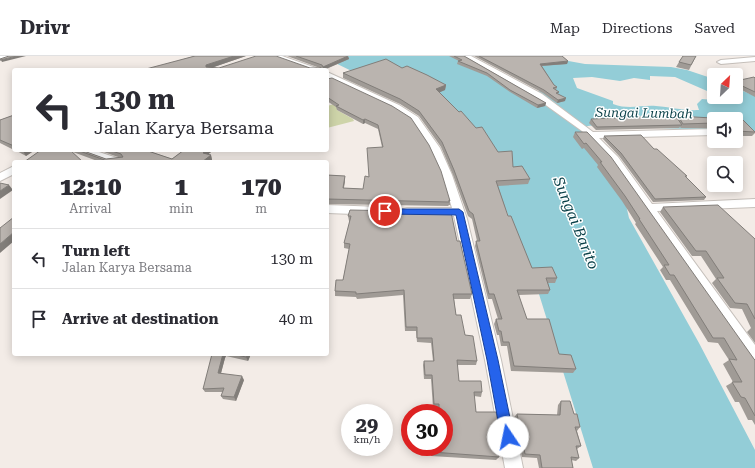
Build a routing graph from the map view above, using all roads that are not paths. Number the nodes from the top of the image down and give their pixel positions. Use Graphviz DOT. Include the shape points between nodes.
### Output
graph roads {
  1 [pos="8,56"];
  2 [pos="275,56"];
  3 [pos="466,56"];
  4 [pos="0,58"];
  5 [pos="755,59"];
  6 [pos="721,62"];
  7 [pos="312,68"];
  8 [pos="329,75"];
  9 [pos="588,132"];
  10 [pos="707,132"];
  11 [pos="89,152"];
  12 [pos="113,160"];
  13 [pos="12,170"];
  14 [pos="0,178"];
  15 [pos="755,203"];
  16 [pos="650,208"];
  17 [pos="329,209"];
  18 [pos="459,212"];
  19 [pos="755,358"];
  20 [pos="514,468"];
  1 -- 4 [label="street"];
  2 -- 7 [label="street"];
  3 -- 9 [label="street" via="539,96"];
  5 -- 6 [label="street"];
  8 -- 18 [label="street" via="416,119 447,175"];
  9 -- 10 [label="street"];
  9 -- 16 [label="street" via="614,160"];
  11 -- 12 [label="street"];
  13 -- 14 [label="street"];
  15 -- 16 [label="street"];
  16 -- 19 [label="street"];
  17 -- 18 [label="street"];
  18 -- 20 [label="street" via="493,360"];
}
